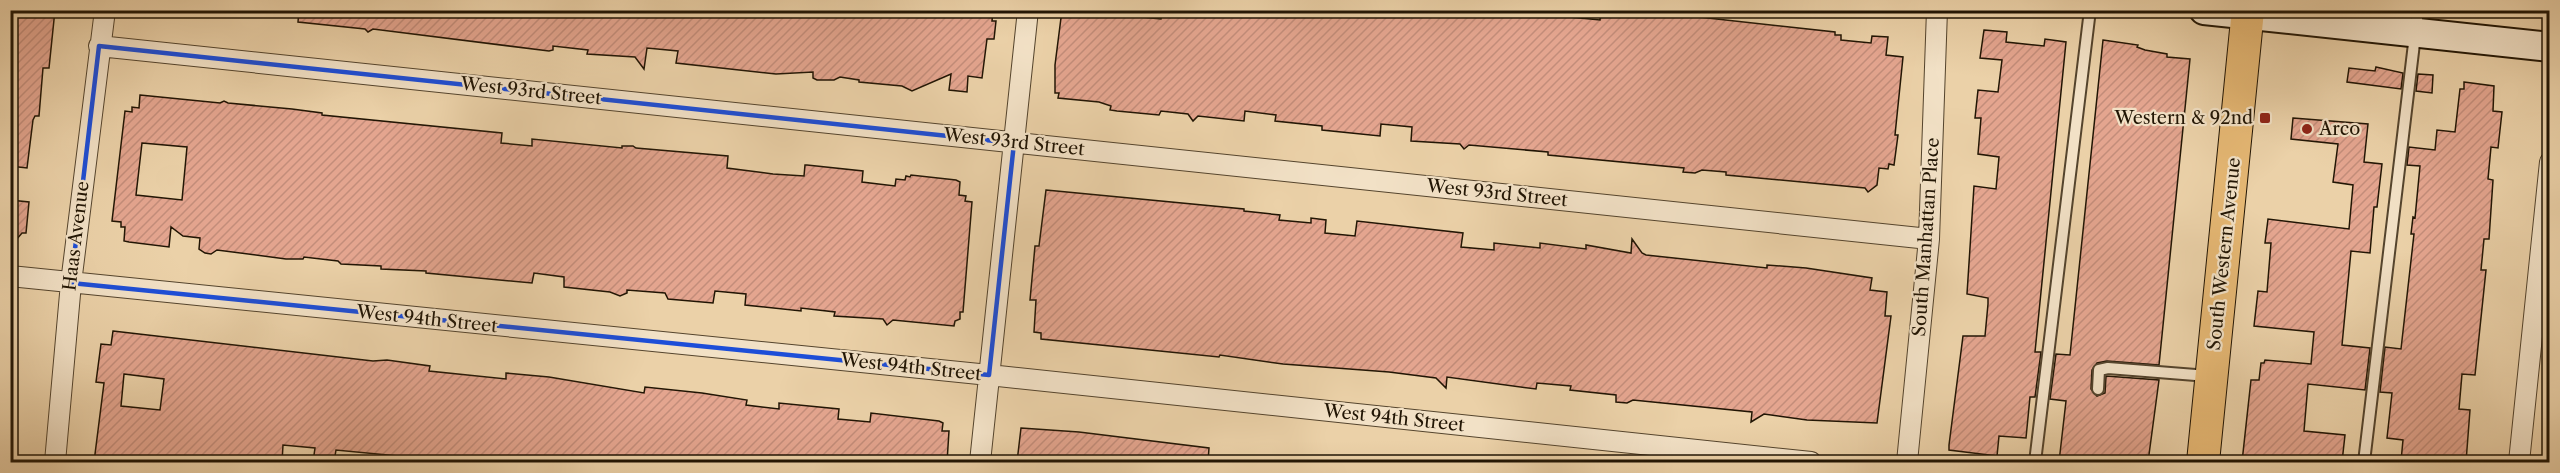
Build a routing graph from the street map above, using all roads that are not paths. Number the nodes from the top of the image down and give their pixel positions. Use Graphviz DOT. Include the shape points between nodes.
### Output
graph roads {
  1 [pos="105,10"];
  2 [pos="1028,10"];
  3 [pos="1937,10"];
  4 [pos="2090,10"];
  5 [pos="2204,10"];
  6 [pos="2248,13"];
  7 [pos="2416,21"];
  8 [pos="99,46"];
  9 [pos="2550,47"];
  10 [pos="1014,142"];
  11 [pos="2550,162"];
  12 [pos="1929,239"];
  13 [pos="10,276"];
  14 [pos="71,283"];
  15 [pos="989,375"];
  16 [pos="2211,376"];
  17 [pos="2098,389"];
  18 [pos="55,462"];
  19 [pos="980,462"];
  20 [pos="1811,462"];
  21 [pos="1907,462"];
  22 [pos="2035,462"];
  23 [pos="2203,462"];
  24 [pos="2364,462"];
  25 [pos="2519,462"];
  1 -- 8 [label="street, Haas Avenue"];
  2 -- 10 [label="street"];
  3 -- 12 [label="street, South Manhattan Place"];
  4 -- 22 [label="lane"];
  5 -- 6 [label="street"];
  6 -- 7 [label="street"];
  6 -- 16 [label="main road, South Western Avenue"];
  7 -- 9 [label="street"];
  7 -- 24 [label="lane"];
  8 -- 10 [label="street, West 93rd Street"];
  8 -- 14 [label="street, Haas Avenue"];
  10 -- 12 [label="street, West 93rd Street"];
  10 -- 15 [label="street"];
  11 -- 25 [label="street"];
  12 -- 21 [label="street, South Manhattan Place"];
  13 -- 14 [label="street, West 94th Street"];
  14 -- 15 [label="street, West 94th Street"];
  14 -- 18 [label="street, Haas Avenue"];
  15 -- 19 [label="street"];
  15 -- 20 [label="street, West 94th Street"];
  16 -- 17 [label="lane" via="2108,368 2099,370"];
  16 -- 23 [label="main road, South Western Avenue"];
}
